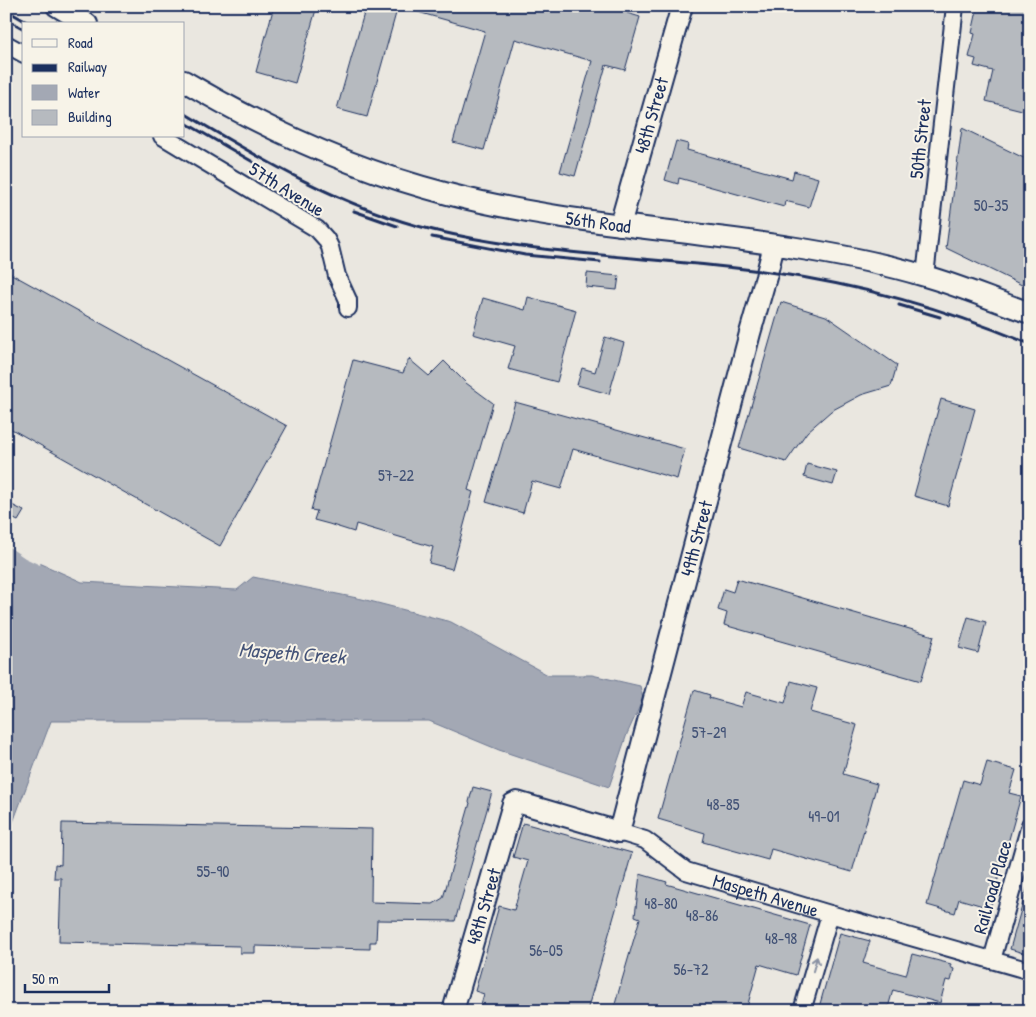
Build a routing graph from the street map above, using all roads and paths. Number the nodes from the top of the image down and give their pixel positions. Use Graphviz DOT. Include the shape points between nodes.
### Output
graph roads {
  1 [pos="57,6"];
  2 [pos="682,6"];
  3 [pos="955,6"];
  4 [pos="84,22"];
  5 [pos="6,44"];
  6 [pos="22,53"];
  7 [pos="185,82"];
  8 [pos="165,138"];
  9 [pos="620,225"];
  10 [pos="774,245"];
  11 [pos="925,276"];
  12 [pos="348,308"];
  13 [pos="1030,313"];
  14 [pos="513,804"];
  15 [pos="1030,825"];
  16 [pos="619,832"];
  17 [pos="830,914"];
  18 [pos="992,960"];
  19 [pos="1030,971"];
  20 [pos="453,1011"];
  21 [pos="802,1011"];
  1 -- 4 [label="main road"];
  2 -- 9 [label="main road, 48th Street"];
  3 -- 11 [label="street, 50th Street"];
  5 -- 6 [label="street"];
  7 -- 9 [label="main road, 56th Road" via="281,134 380,174 479,202"];
  8 -- 12 [label="street, 57th Avenue" via="317,229 330,248"];
  9 -- 10 [label="main road, 56th Road"];
  10 -- 11 [label="main road, 56th Road"];
  10 -- 16 [label="main road, 49th Street"];
  11 -- 13 [label="main road, 56th Road"];
  14 -- 16 [label="main road, Maspeth Avenue" via="517,802"];
  14 -- 20 [label="main road, 48th Street"];
  15 -- 18 [label="street, Railroad Place"];
  16 -- 17 [label="street, Maspeth Avenue" via="645,840 686,871"];
  17 -- 18 [label="street, Maspeth Avenue"];
  21 -- 17 [label="street, one-way"];
  18 -- 19 [label="street, Maspeth Avenue"];
}
